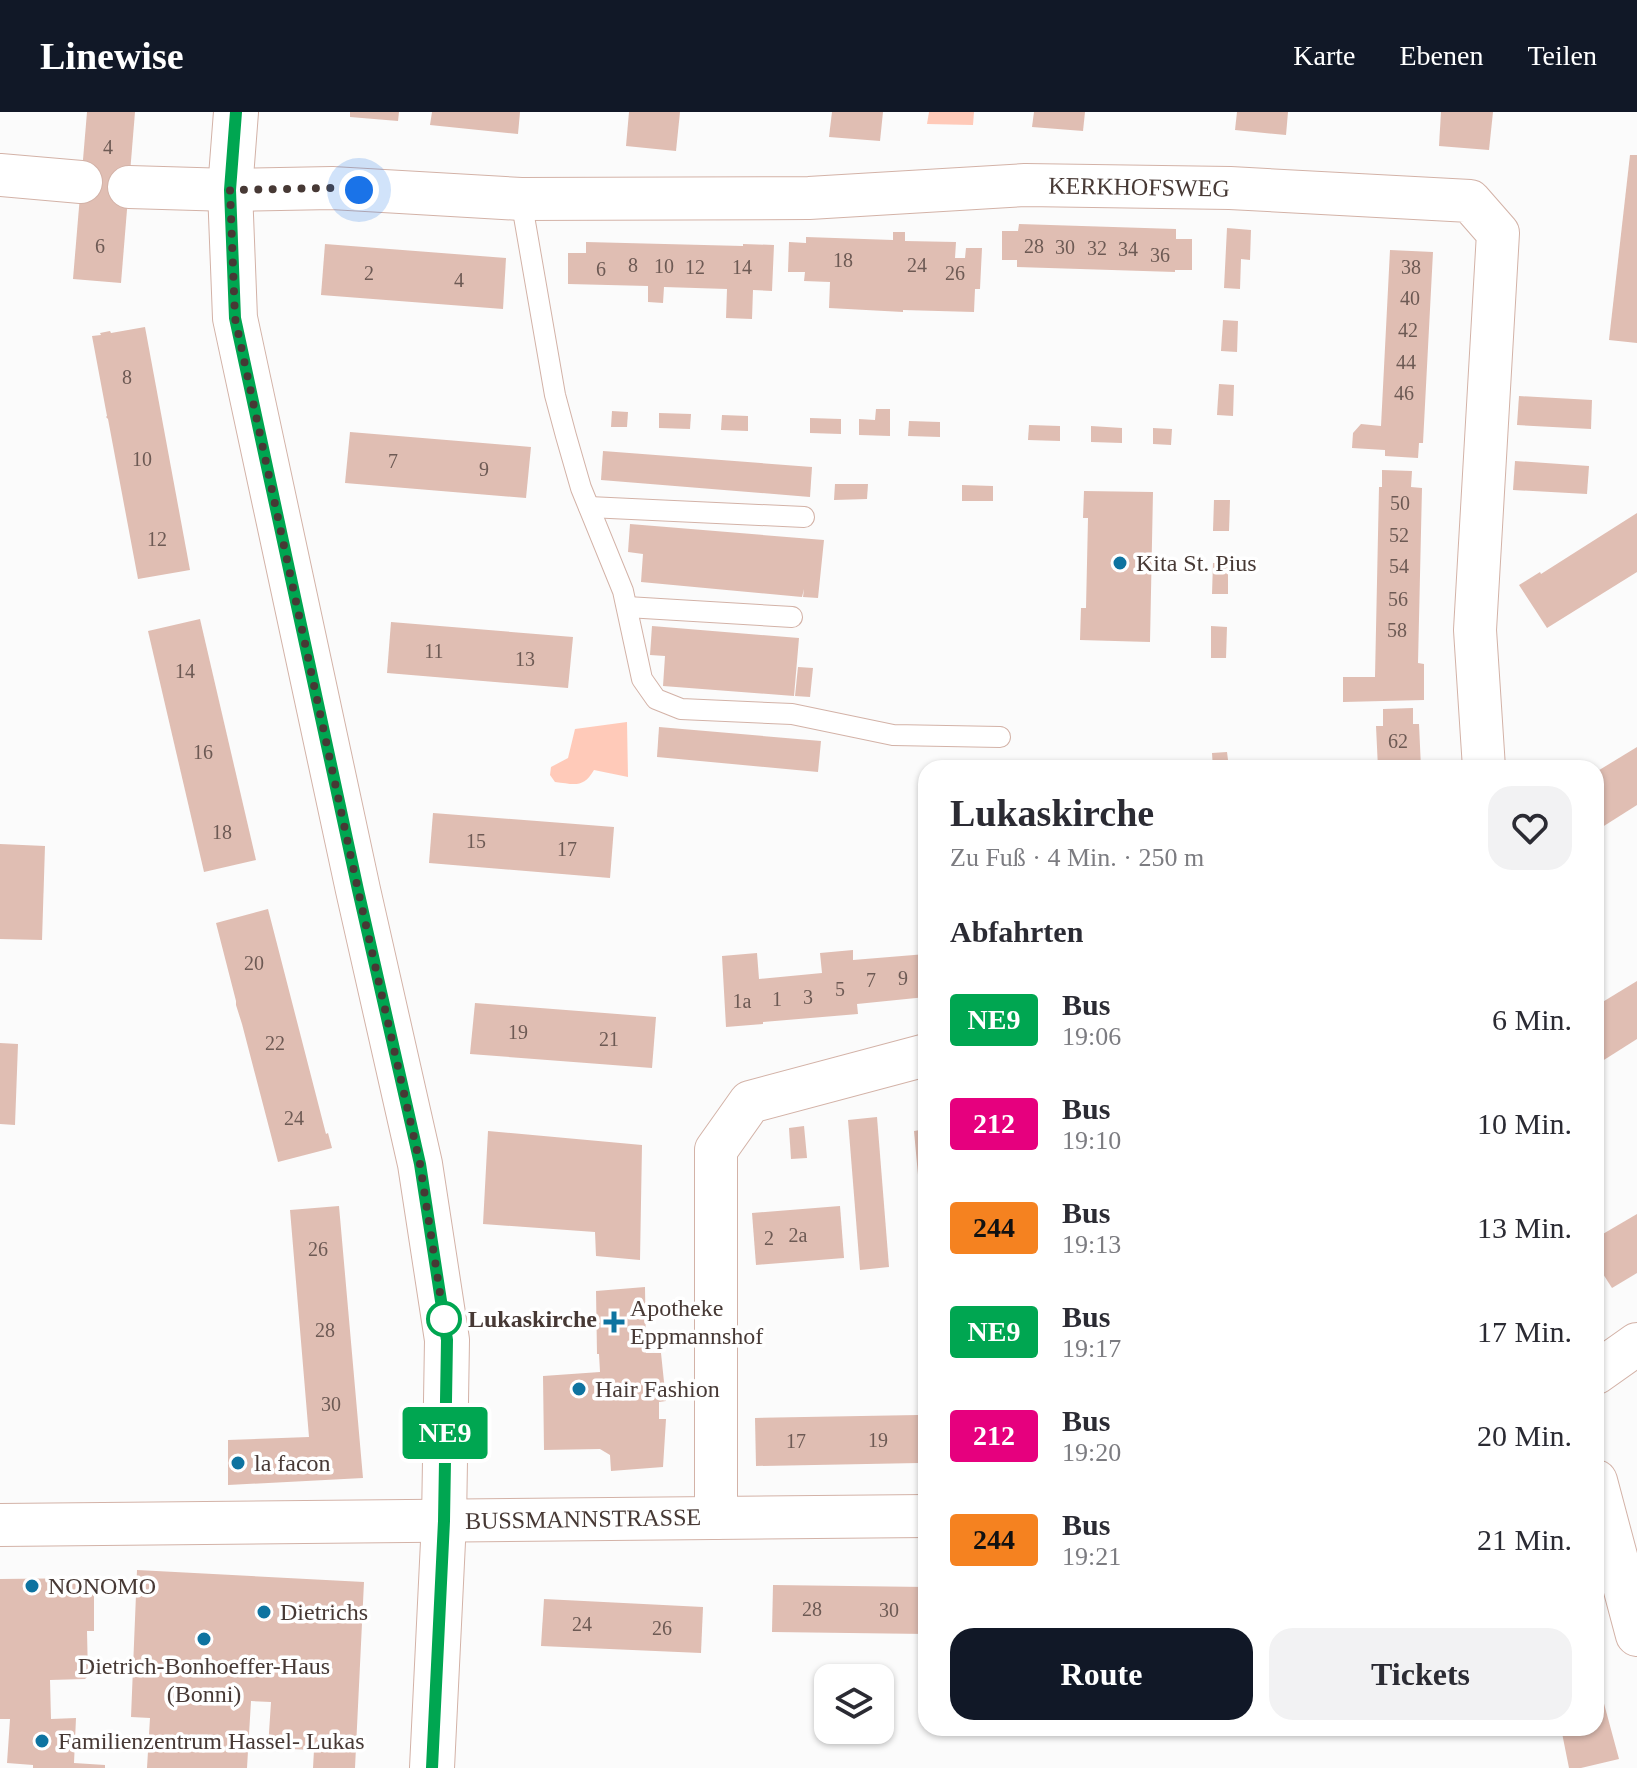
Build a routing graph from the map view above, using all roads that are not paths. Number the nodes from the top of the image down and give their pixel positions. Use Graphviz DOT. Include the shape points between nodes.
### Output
graph roads {
  1 [pos="236,112"];
  2 [pos="0,175"];
  3 [pos="81,182"];
  4 [pos="129,187"];
  5 [pos="230,190"];
  6 [pos="521,199"];
  7 [pos="589,507"];
  8 [pos="804,517"];
  9 [pos="627,607"];
  10 [pos="792,617"];
  11 [pos="1000,737"];
  12 [pos="1483,760"];
  13 [pos="918,1057"];
  14 [pos="1637,1344"];
  15 [pos="1604,1367"];
  16 [pos="1604,1511"];
  17 [pos="918,1516"];
  18 [pos="716,1518"];
  19 [pos="444,1521"];
  20 [pos="0,1525"];
  21 [pos="1637,1635"];
  22 [pos="432,1768"];
  1 -- 5 [label="street"];
  2 -- 3 [label="street"];
  4 -- 5 [label="street, KERKHOFSWEG"];
  5 -- 6 [label="street, KERKHOFSWEG" via="332,188"];
  5 -- 19 [label="street" via="235,318 422,1179 447,1340"];
  6 -- 7 [label="lane" via="555,395"];
  6 -- 12 [label="street, KERKHOFSWEG" via="809,198 1025,185 1230,188 1470,201 1498,233 1475,630"];
  7 -- 8 [label="lane"];
  7 -- 9 [label="lane"];
  9 -- 10 [label="lane"];
  9 -- 11 [label="lane" via="642,679 656,699 681,709 792,714 893,735"];
  13 -- 18 [label="street" via="750,1102 716,1150"];
  14 -- 15 [label="street"];
  16 -- 21 [label="street"];
  17 -- 18 [label="street, BUSSMANNSTRASSE"];
  18 -- 19 [label="street, BUSSMANNSTRASSE"];
  19 -- 20 [label="street, BUSSMANNSTRASSE"];
  19 -- 22 [label="street"];
}
